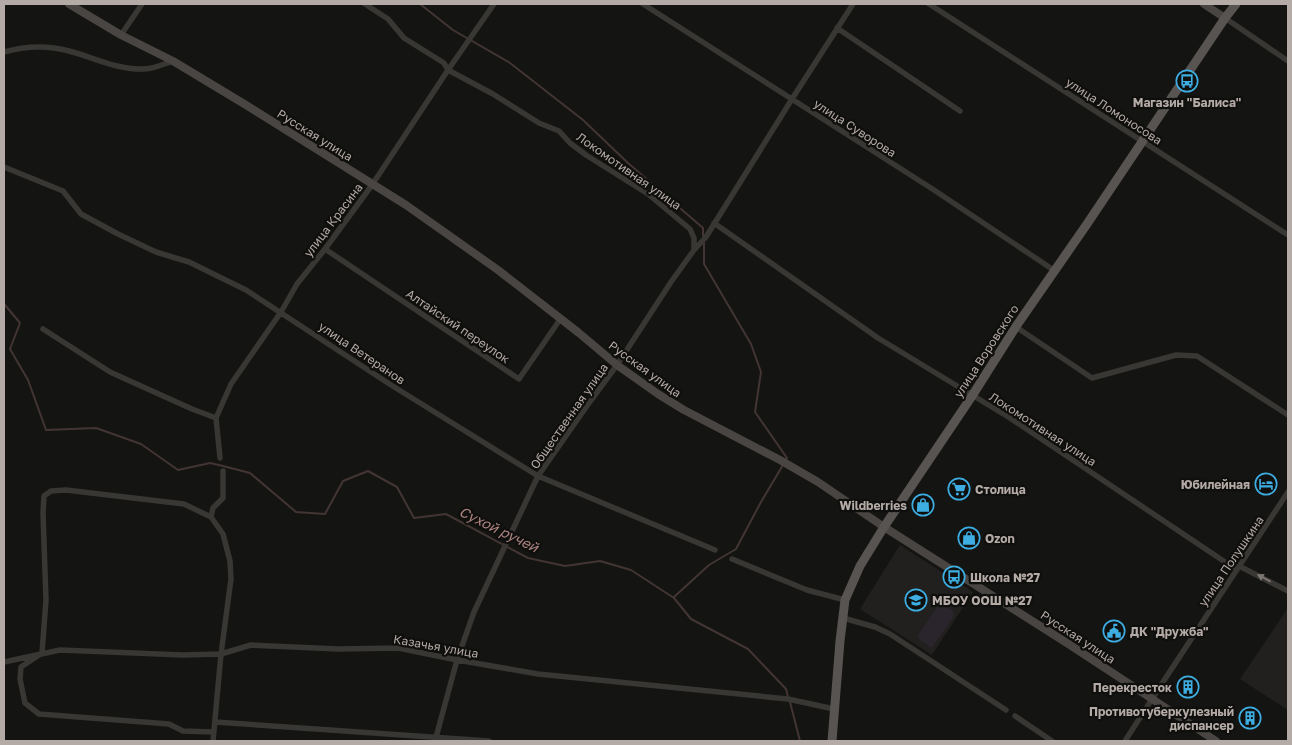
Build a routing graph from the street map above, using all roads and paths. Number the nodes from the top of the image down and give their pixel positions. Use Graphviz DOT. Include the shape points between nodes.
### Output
graph roads {
  1 [pos="69,4"];
  2 [pos="142,4"];
  3 [pos="365,4"];
  4 [pos="494,4"];
  5 [pos="643,4"];
  6 [pos="854,4"];
  7 [pos="929,4"];
  8 [pos="1204,4"];
  9 [pos="1236,4"];
  10 [pos="1225,18"];
  11 [pos="837,28"];
  12 [pos="121,35"];
  13 [pos="4,52"];
  14 [pos="173,61"];
  15 [pos="1288,61"];
  16 [pos="448,70"];
  17 [pos="792,99"];
  18 [pos="960,111"];
  19 [pos="1143,141"];
  20 [pos="4,167"];
  21 [pos="372,185"];
  22 [pos="714,223"];
  23 [pos="1288,235"];
  24 [pos="325,249"];
  25 [pos="694,250"];
  26 [pos="1055,271"];
  27 [pos="282,312"];
  28 [pos="561,318"];
  29 [pos="1016,327"];
  30 [pos="43,329"];
  31 [pos="617,364"];
  32 [pos="972,396"];
  33 [pos="1288,415"];
  34 [pos="216,418"];
  35 [pos="220,458"];
  36 [pos="223,471"];
  37 [pos="538,476"];
  38 [pos="1288,492"];
  39 [pos="211,517"];
  40 [pos="884,527"];
  41 [pos="715,550"];
  42 [pos="732,559"];
  43 [pos="1238,568"];
  44 [pos="1288,591"];
  45 [pos="845,600"];
  46 [pos="843,618"];
  47 [pos="42,653"];
  48 [pos="221,654"];
  49 [pos="457,660"];
  50 [pos="4,662"];
  51 [pos="1152,698"];
  52 [pos="834,709"];
  53 [pos="1006,710"];
  54 [pos="1015,716"];
  55 [pos="215,722"];
  56 [pos="214,732"];
  57 [pos="435,740"];
  58 [pos="214,741"];
  59 [pos="489,741"];
  60 [pos="832,741"];
  61 [pos="1052,741"];
  62 [pos="1125,741"];
  63 [pos="1216,741"];
  1 -- 12 [label="street, Русская улица"];
  2 -- 12 [label="street"];
  3 -- 16 [label="street, Локомотивная улица" via="388,19 404,38 444,63"];
  4 -- 16 [label="street, улица Красина"];
  5 -- 17 [label="street, улица Суворова"];
  6 -- 11 [label="street, Общественная улица"];
  7 -- 19 [label="street, улица Ломоносова"];
  8 -- 10 [label="street"];
  9 -- 10 [label="main road, улица Воровского"];
  10 -- 15 [label="street"];
  10 -- 19 [label="main road, улица Воровского"];
  11 -- 17 [label="street, Общественная улица"];
  11 -- 18 [label="street"];
  12 -- 14 [label="street, Русская улица"];
  13 -- 14 [label="street" via="31,47 67,50 116,65 143,69"];
  14 -- 21 [label="street, Русская улица"];
  16 -- 21 [label="street, улица Красина"];
  16 -- 25 [label="street, Локомотивная улица" via="539,123 559,131 586,155 648,194 690,230"];
  17 -- 22 [label="street, Общественная улица"];
  17 -- 26 [label="street, улица Суворова"];
  19 -- 23 [label="street, улица Ломоносова"];
  19 -- 26 [label="main road, улица Воровского"];
  20 -- 27 [label="street, улица Ветеранов" via="63,191 81,214 118,234 156,252 205,269"];
  21 -- 24 [label="street, улица Красина"];
  21 -- 28 [label="street, Русская улица" via="406,205"];
  22 -- 25 [label="street, Общественная улица"];
  22 -- 32 [label="street, Локомотивная улица" via="878,338"];
  24 -- 27 [label="street, улица Красина" via="297,284"];
  24 -- 28 [label="street, Алтайский переулок" via="519,379"];
  25 -- 31 [label="street, Общественная улица"];
  26 -- 29 [label="main road, улица Воровского"];
  27 -- 34 [label="street, улица Красина" via="232,384"];
  27 -- 37 [label="street, улица Ветеранов" via="391,386"];
  28 -- 31 [label="street, Русская улица"];
  29 -- 32 [label="main road, улица Воровского"];
  29 -- 33 [label="street" via="1092,378 1176,356 1197,356"];
  30 -- 34 [label="street" via="110,372"];
  31 -- 37 [label="street, Общественная улица"];
  31 -- 40 [label="street, Русская улица" via="684,410 784,462"];
  32 -- 40 [label="main road, улица Воровского"];
  32 -- 43 [label="street, Локомотивная улица"];
  34 -- 35 [label="street"];
  36 -- 39 [label="street" via="223,498 213,508"];
  37 -- 41 [label="street, улица Ветеранов"];
  37 -- 49 [label="street, Общественная улица" via="474,612"];
  38 -- 43 [label="street, улица Полушкина"];
  39 -- 47 [label="street" via="184,504 66,490 51,491 44,496 46,600"];
  39 -- 48 [label="street" via="223,534 230,561 231,579"];
  40 -- 45 [label="main road, улица Воровского" via="860,566"];
  40 -- 51 [label="street, Русская улица"];
  42 -- 45 [label="street" via="807,590"];
  44 -- 43 [label="street, Локомотивная улица, one-way"];
  43 -- 51 [label="street, улица Полушкина"];
  45 -- 46 [label="main road, улица Воровского"];
  46 -- 52 [label="main road, улица Воровского"];
  46 -- 53 [label="street" via="890,634"];
  47 -- 48 [label="street, Казачья улица" via="60,650"];
  47 -- 50 [label="street, Казачья улица"];
  47 -- 56 [label="street" via="21,667 20,679 25,704 39,714 169,724 183,730"];
  48 -- 49 [label="street, Казачья улица" via="251,645 398,648"];
  48 -- 55 [label="street"];
  49 -- 52 [label="street, Казачья улица" via="538,674 788,699"];
  49 -- 57 [label="street, Общественная улица"];
  51 -- 62 [label="street, улица Полушкина"];
  51 -- 63 [label="street, Русская улица"];
  52 -- 60 [label="main road, улица Воровского"];
  54 -- 61 [label="street"];
  55 -- 56 [label="street"];
  55 -- 57 [label="street"];
  56 -- 58 [label="street"];
  57 -- 59 [label="street"];
}
